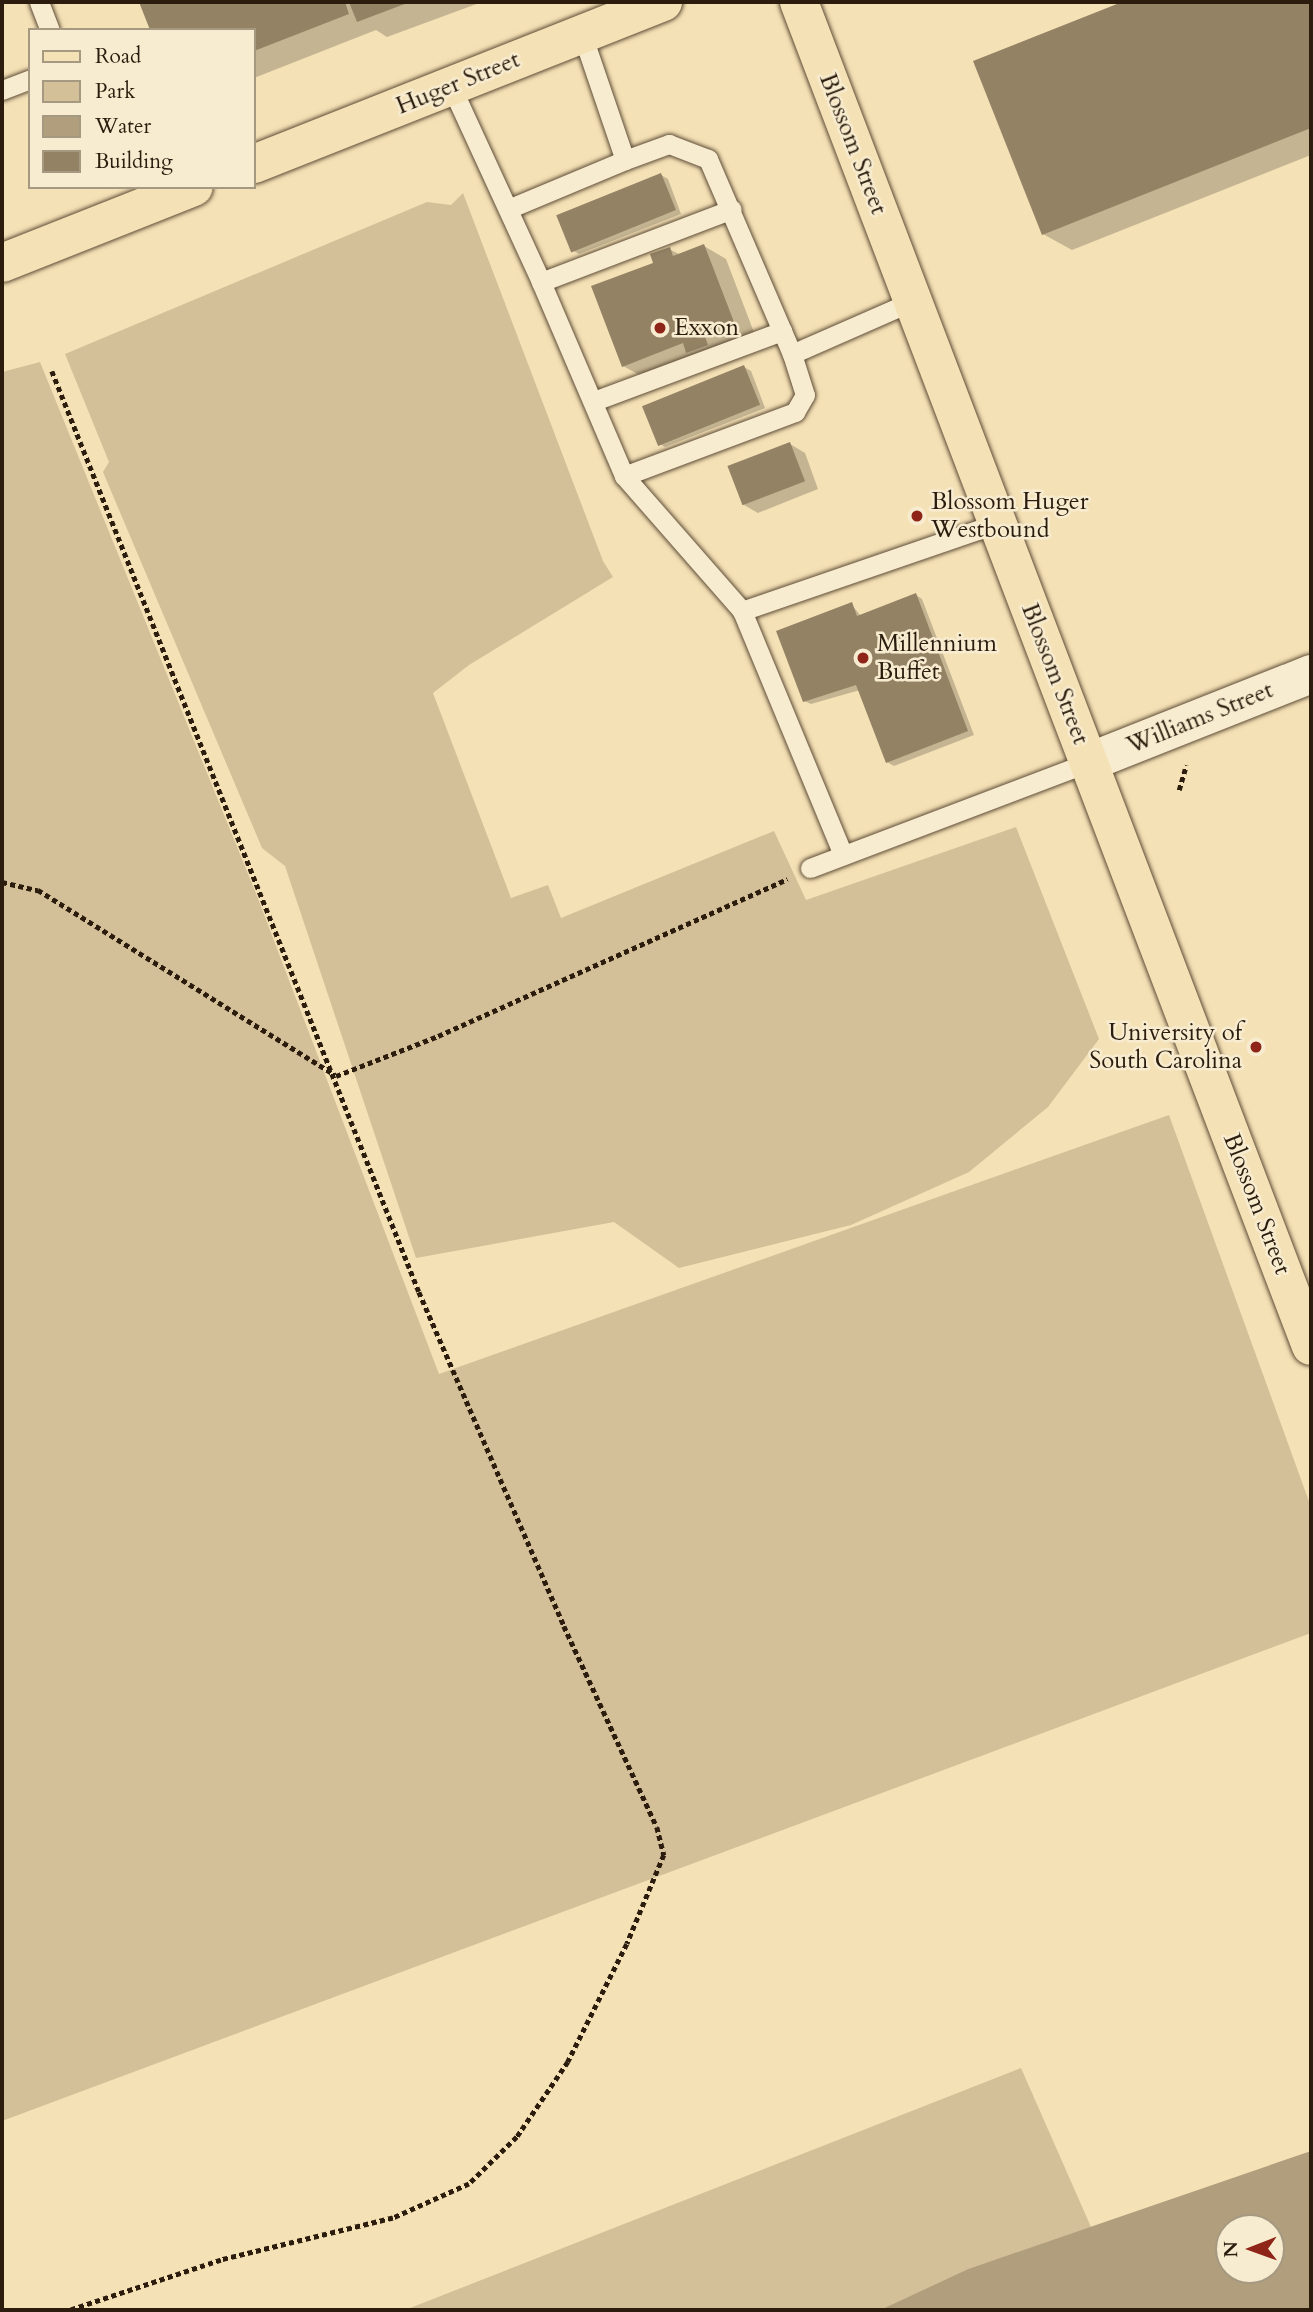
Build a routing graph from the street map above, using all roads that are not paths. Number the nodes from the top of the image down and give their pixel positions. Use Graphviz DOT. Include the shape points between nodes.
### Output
graph roads {
  1 [pos="40,2"];
  2 [pos="663,2"];
  3 [pos="799,2"];
  4 [pos="49,28"];
  5 [pos="582,34"];
  6 [pos="28,80"];
  7 [pos="451,86"];
  8 [pos="2,90"];
  9 [pos="625,160"];
  10 [pos="256,162"];
  11 [pos="189,189"];
  12 [pos="508,209"];
  13 [pos="732,209"];
  14 [pos="2,263"];
  15 [pos="541,282"];
  16 [pos="913,301"];
  17 [pos="782,331"];
  18 [pos="792,354"];
  19 [pos="594,401"];
  20 [pos="624,476"];
  21 [pos="998,523"];
  22 [pos="741,611"];
  23 [pos="1311,674"];
  24 [pos="1088,762"];
  25 [pos="843,855"];
  26 [pos="810,868"];
  27 [pos="1311,1346"];
  1 -- 4 [label="lane"];
  2 -- 5 [label="main road, Huger Street"];
  3 -- 16 [label="main road, Blossom Street"];
  5 -- 7 [label="main road, Huger Street"];
  5 -- 9 [label="lane"];
  6 -- 8 [label="lane"];
  7 -- 10 [label="main road, Huger Street"];
  7 -- 12 [label="lane"];
  9 -- 12 [label="lane"];
  9 -- 13 [label="lane" via="669,144 708,159"];
  11 -- 14 [label="main road"];
  12 -- 15 [label="lane"];
  13 -- 15 [label="lane"];
  13 -- 17 [label="lane"];
  15 -- 19 [label="lane"];
  16 -- 18 [label="lane"];
  16 -- 21 [label="main road, Blossom Street"];
  17 -- 18 [label="lane"];
  17 -- 19 [label="lane"];
  18 -- 20 [label="lane" via="805,395 795,412"];
  19 -- 20 [label="lane"];
  20 -- 22 [label="lane"];
  21 -- 22 [label="lane"];
  21 -- 24 [label="main road, Blossom Street"];
  22 -- 25 [label="lane"];
  23 -- 24 [label="street, Williams Street"];
  24 -- 25 [label="lane"];
  24 -- 27 [label="main road, Blossom Street"];
  25 -- 26 [label="lane"];
}
